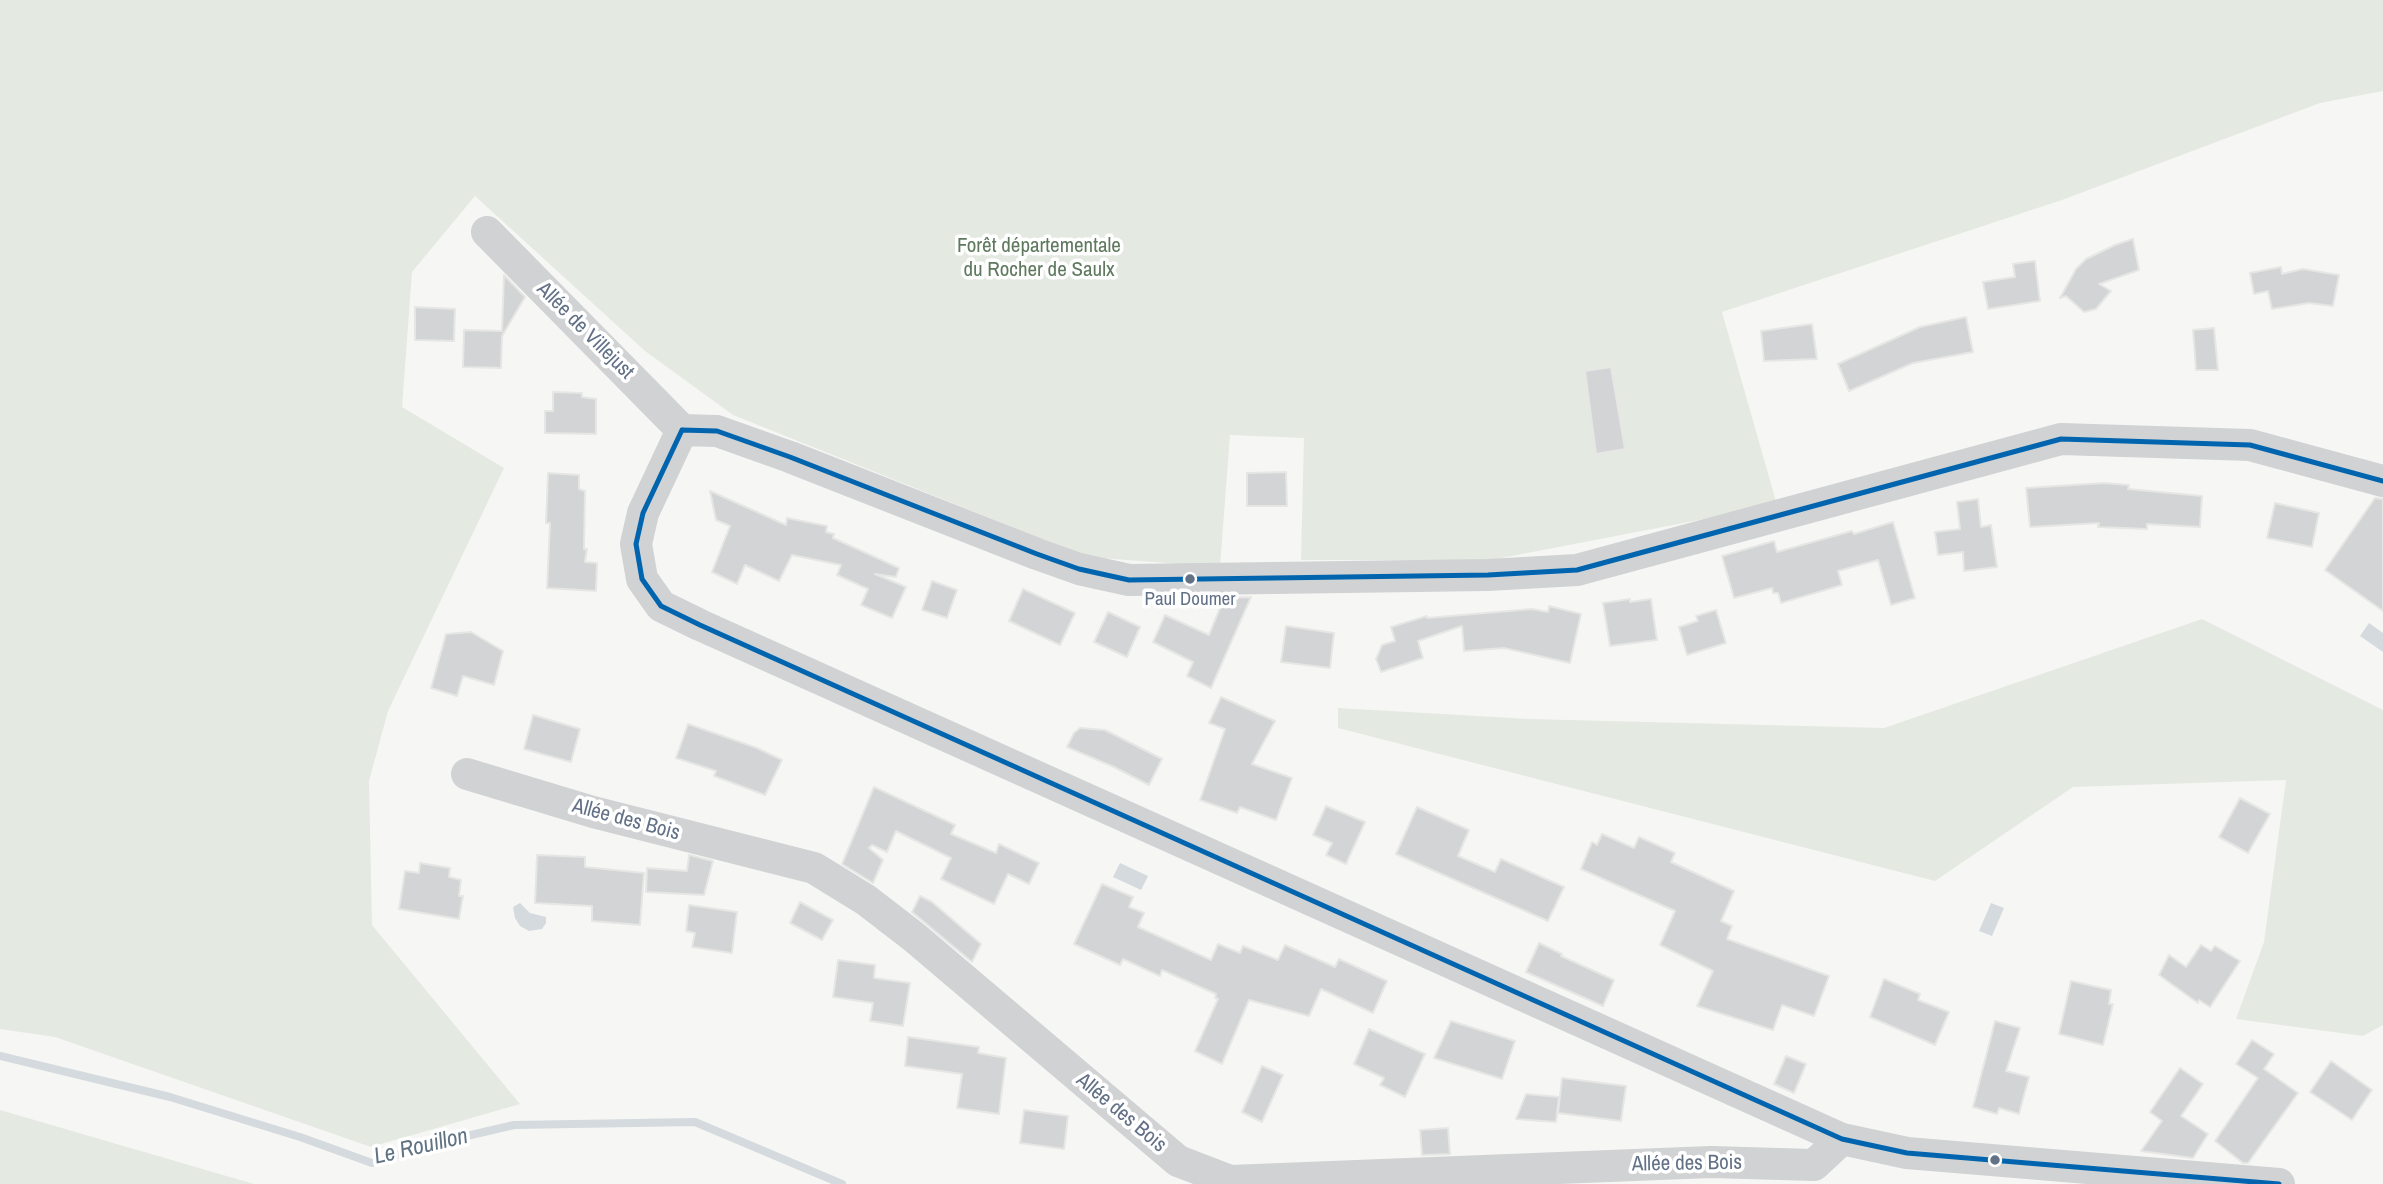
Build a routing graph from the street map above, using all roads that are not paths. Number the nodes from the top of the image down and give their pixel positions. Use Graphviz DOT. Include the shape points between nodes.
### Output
graph roads {
  1 [pos="487,232"];
  2 [pos="682,430"];
  3 [pos="2383,481"];
  4 [pos="467,774"];
  5 [pos="1842,1139"];
  6 [pos="2279,1184"];
  1 -- 2 [label="street, Allée de Villejust"];
  2 -- 3 [label="street" via="716,430 1079,569 1129,580 1577,570 2061,439 2250,445"];
  2 -- 5 [label="street" via="643,513 636,544 642,579 661,606"];
  4 -- 5 [label="street, Allée des Bois" via="593,812 814,867 914,937 1178,1161 1230,1181 1697,1163 1814,1164"];
  5 -- 6 [label="street" via="1907,1153"];
}
